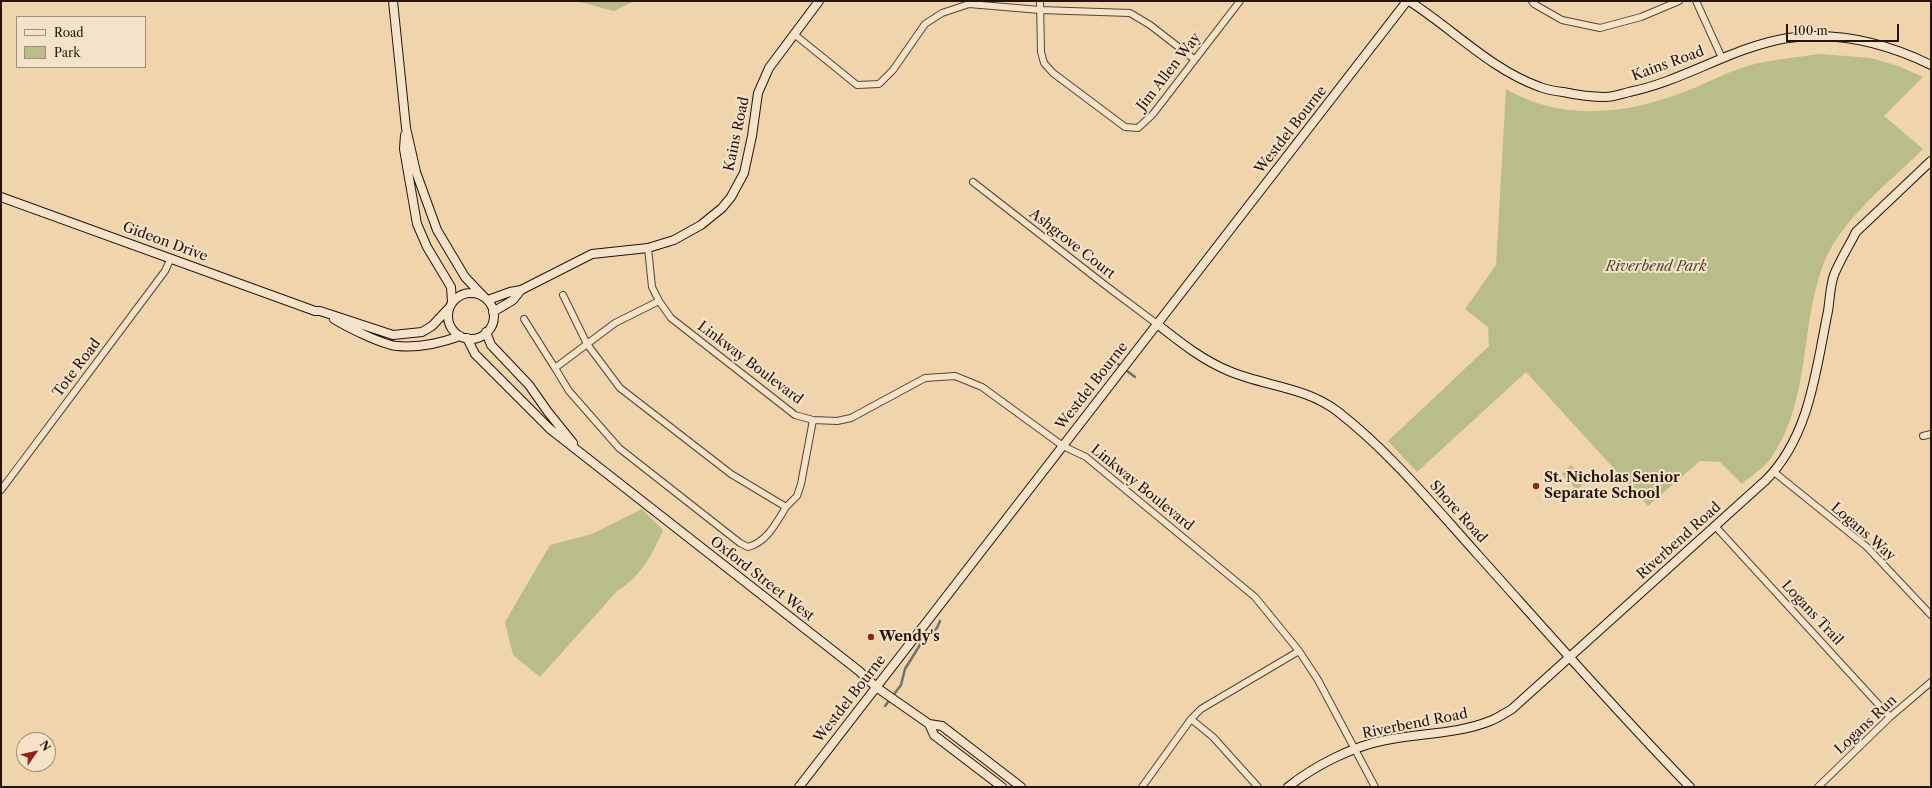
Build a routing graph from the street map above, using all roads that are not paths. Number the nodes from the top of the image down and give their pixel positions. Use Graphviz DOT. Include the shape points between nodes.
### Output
graph roads {
  1 [pos="393,1"];
  2 [pos="819,1"];
  3 [pos="1040,1"];
  4 [pos="1240,1"];
  5 [pos="1408,1"];
  6 [pos="1532,1"];
  7 [pos="1679,1"];
  8 [pos="1696,1"];
  9 [pos="1040,10"];
  10 [pos="794,34"];
  11 [pos="1722,58"];
  12 [pos="1194,59"];
  13 [pos="1931,65"];
  14 [pos="406,128"];
  15 [pos="1931,161"];
  16 [pos="973,182"];
  17 [pos="1,197"];
  18 [pos="648,248"];
  19 [pos="171,258"];
  20 [pos="521,290"];
  21 [pos="563,295"];
  22 [pos="486,299"];
  23 [pos="659,301"];
  24 [pos="451,305"];
  25 [pos="320,311"];
  26 [pos="493,312"];
  27 [pos="524,319"];
  28 [pos="1157,324"];
  29 [pos="486,332"];
  30 [pos="464,337"];
  31 [pos="586,344"];
  32 [pos="555,368"];
  33 [pos="813,420"];
  34 [pos="1931,434"];
  35 [pos="1923,436"];
  36 [pos="1063,446"];
  37 [pos="581,453"];
  38 [pos="1774,472"];
  39 [pos="1,490"];
  40 [pos="786,507"];
  41 [pos="1715,526"];
  42 [pos="1931,615"];
  43 [pos="1299,651"];
  44 [pos="1570,657"];
  45 [pos="1931,682"];
  46 [pos="876,687"];
  47 [pos="1890,717"];
  48 [pos="1191,719"];
  49 [pos="929,724"];
  50 [pos="1356,749"];
  51 [pos="799,787"];
  52 [pos="1002,787"];
  53 [pos="1021,787"];
  54 [pos="1142,787"];
  55 [pos="1258,787"];
  56 [pos="1288,787"];
  57 [pos="1375,787"];
  58 [pos="1690,787"];
  59 [pos="1818,787"];
  1 -- 14 [label="street"];
  2 -- 10 [label="street, Kains Road"];
  3 -- 9 [label="street, Jim Allen Way"];
  4 -- 12 [label="street, Jim Allen Way"];
  5 -- 11 [label="street, Kains Road" via="1508,74 1541,88 1579,96 1606,97 1649,88"];
  5 -- 28 [label="street, Westdel Bourne"];
  6 -- 7 [label="street" via="1562,20 1600,28 1641,17"];
  8 -- 11 [label="street"];
  9 -- 10 [label="street" via="969,4 942,12 925,24 893,70 879,84 857,85"];
  9 -- 12 [label="street" via="1130,13"];
  9 -- 12 [label="street, Jim Allen Way" via="1041,52 1044,63 1053,73 1125,127 1138,128 1153,114"];
  10 -- 18 [label="street, Kains Road" via="769,68 758,93 744,173 731,197 701,225 674,240"];
  11 -- 13 [label="street, Kains Road" via="1787,38 1842,36 1891,47"];
  14 -- 22 [label="street" via="416,172 437,230 465,277"];
  14 -- 24 [label="street" via="404,148 417,224 426,247 451,287"];
  15 -- 38 [label="street, Riverbend Road" via="1856,232 1833,276 1807,410 1793,442"];
  16 -- 28 [label="street, Ashgrove Court"];
  17 -- 19 [label="street, Gideon Drive"];
  18 -- 20 [label="street, Kains Road" via="592,254"];
  18 -- 23 [label="street, Linkway Boulevard" via="652,286"];
  19 -- 25 [label="street, Gideon Drive"];
  19 -- 39 [label="street, Tote Road" via="165,270"];
  20 -- 22 [label="street, Kains Road"];
  20 -- 26 [label="street, Kains Road" via="513,300"];
  21 -- 31 [label="street"];
  22 -- 24 [label="street" via="471,293 457,297"];
  22 -- 26 [label="street"];
  23 -- 31 [label="street" via="615,323"];
  23 -- 33 [label="street, Linkway Boulevard" via="671,318 795,414"];
  24 -- 25 [label="street, Gideon Drive" via="432,326 422,332 393,336"];
  24 -- 30 [label="street" via="448,315 451,327"];
  25 -- 30 [label="street, Gideon Drive" via="350,328 396,346 426,345"];
  26 -- 29 [label="street" via="492,323"];
  27 -- 32 [label="street"];
  28 -- 36 [label="street, Westdel Bourne"];
  28 -- 44 [label="street, Shore Road" via="1194,353 1229,371 1306,393 1335,409 1387,453"];
  29 -- 30 [label="street" via="474,338"];
  29 -- 37 [label="street, Oxford Street West" via="491,345 529,385"];
  30 -- 37 [label="street, Oxford Street West" via="475,354 511,392 550,429"];
  31 -- 32 [label="street"];
  31 -- 40 [label="street" via="620,388 732,474"];
  32 -- 40 [label="street" via="569,391 619,448 740,543 748,547 763,540"];
  33 -- 36 [label="street, Linkway Boulevard" via="837,421 850,418 926,378 955,376 982,387"];
  33 -- 40 [label="street" via="801,484 797,496"];
  34 -- 35 [label="street"];
  36 -- 43 [label="street, Linkway Boulevard" via="1086,457 1256,597"];
  36 -- 46 [label="street, Westdel Bourne"];
  37 -- 46 [label="street, Oxford Street West"];
  38 -- 41 [label="street, Riverbend Road"];
  38 -- 42 [label="street, Logans Way" via="1867,547"];
  41 -- 44 [label="street, Riverbend Road"];
  41 -- 47 [label="street, Logans Trail"];
  43 -- 48 [label="street" via="1201,708"];
  43 -- 50 [label="street, Linkway Boulevard"];
  44 -- 50 [label="street, Riverbend Road" via="1512,709 1490,721 1459,729 1385,740"];
  44 -- 58 [label="street, Shore Road"];
  45 -- 47 [label="street, Logans Run"];
  46 -- 49 [label="street, Oxford Street West"];
  46 -- 51 [label="street, Westdel Bourne"];
  47 -- 59 [label="street, Logans Run"];
  48 -- 54 [label="street"];
  48 -- 55 [label="street" via="1213,737"];
  49 -- 52 [label="street, Oxford Street West" via="934,735"];
  49 -- 53 [label="street, Oxford Street West" via="942,726"];
  50 -- 56 [label="street, Riverbend Road" via="1327,762"];
  50 -- 57 [label="street, Linkway Boulevard"];
}
